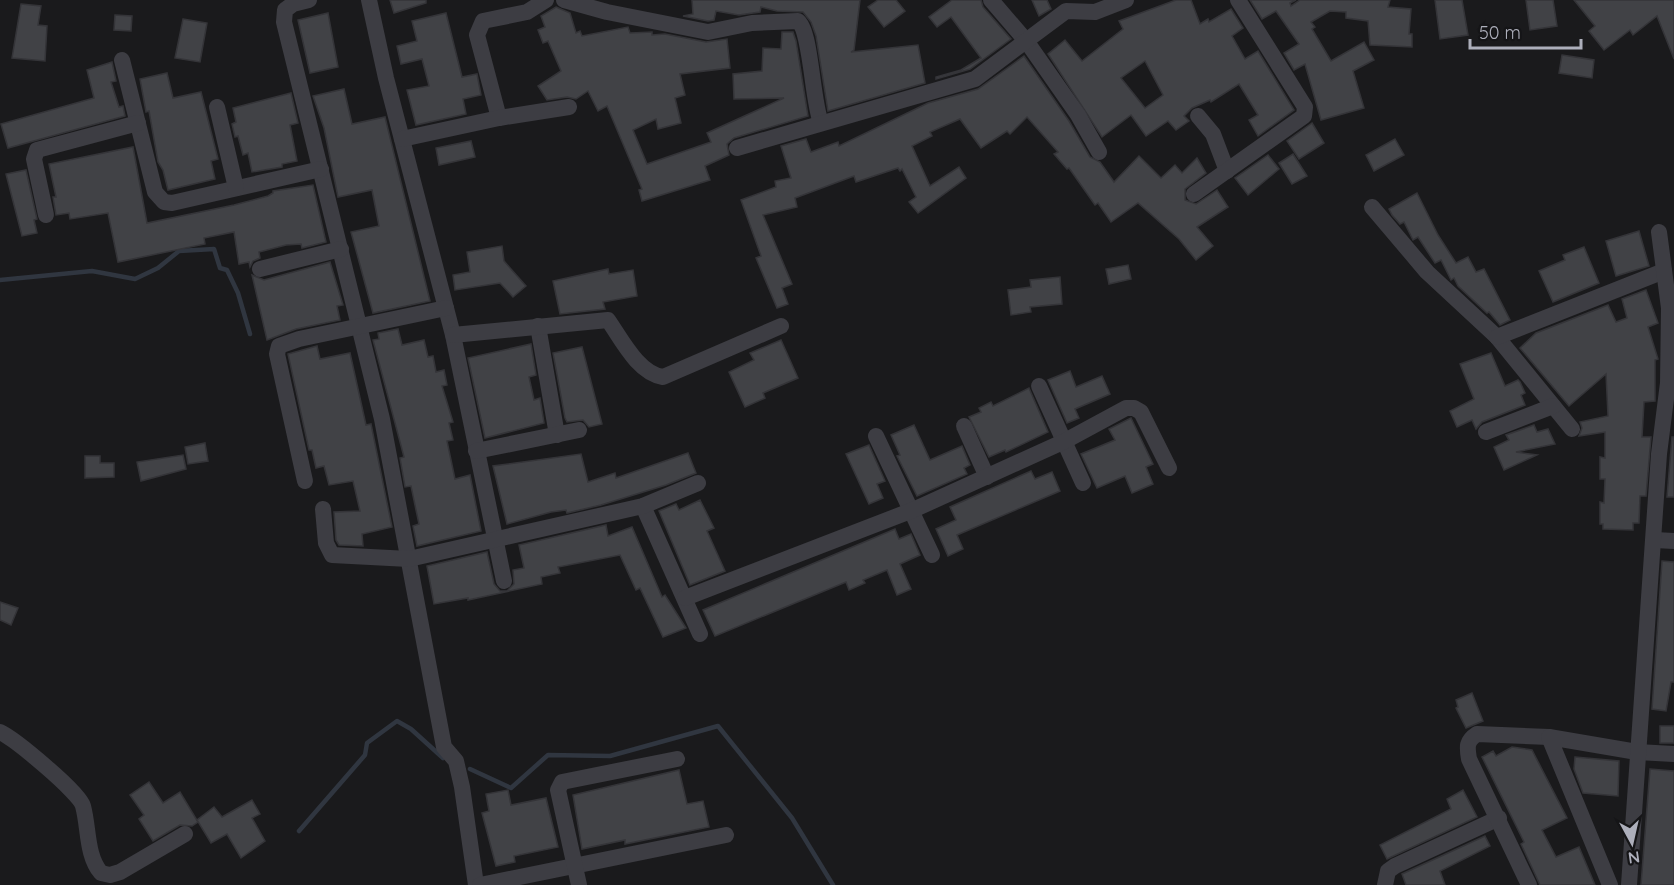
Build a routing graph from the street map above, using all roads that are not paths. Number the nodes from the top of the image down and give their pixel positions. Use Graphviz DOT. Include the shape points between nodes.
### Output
graph roads {
  1 [pos="309,0"];
  2 [pos="369,0"];
  3 [pos="546,0"];
  4 [pos="564,0"];
  5 [pos="991,0"];
  6 [pos="1126,0"];
  7 [pos="1238,0"];
  8 [pos="1108,3"];
  9 [pos="1027,42"];
  10 [pos="122,60"];
  11 [pos="217,107"];
  12 [pos="569,107"];
  13 [pos="1198,116"];
  14 [pos="499,118"];
  15 [pos="138,123"];
  16 [pos="820,123"];
  17 [pos="402,139"];
  18 [pos="737,148"];
  19 [pos="1099,152"];
  20 [pos="321,169"];
  21 [pos="1227,171"];
  22 [pos="236,188"];
  23 [pos="1194,194"];
  24 [pos="1372,207"];
  25 [pos="46,215"];
  26 [pos="1659,232"];
  27 [pos="341,249"];
  28 [pos="260,269"];
  29 [pos="1664,271"];
  30 [pos="447,309"];
  31 [pos="538,326"];
  32 [pos="782,326"];
  33 [pos="360,327"];
  34 [pos="453,335"];
  35 [pos="1497,337"];
  36 [pos="1671,383"];
  37 [pos="1039,386"];
  38 [pos="1553,406"];
  39 [pos="964,426"];
  40 [pos="1572,429"];
  41 [pos="579,430"];
  42 [pos="1486,432"];
  43 [pos="557,435"];
  44 [pos="876,436"];
  45 [pos="1065,441"];
  46 [pos="476,451"];
  47 [pos="1667,455"];
  48 [pos="1168,468"];
  49 [pos="987,477"];
  50 [pos="305,482"];
  51 [pos="698,483"];
  52 [pos="1083,483"];
  53 [pos="643,506"];
  54 [pos="323,509"];
  55 [pos="913,510"];
  56 [pos="494,538"];
  57 [pos="1655,540"];
  58 [pos="1674,541"];
  59 [pos="932,555"];
  60 [pos="409,559"];
  61 [pos="504,581"];
  62 [pos="686,598"];
  63 [pos="700,634"];
  64 [pos="0,732"];
  65 [pos="1549,737"];
  66 [pos="1636,752"];
  67 [pos="1674,754"];
  68 [pos="677,759"];
  69 [pos="1499,818"];
  70 [pos="185,834"];
  71 [pos="726,835"];
  72 [pos="574,866"];
  73 [pos="478,885"];
  74 [pos="579,885"];
  75 [pos="1385,885"];
  76 [pos="1529,885"];
  77 [pos="1610,885"];
  78 [pos="1629,885"];
  1 -- 20 [label="street" via="285,10 284,22"];
  2 -- 17 [label="street"];
  3 -- 14 [label="street" via="526,12 483,21 477,35"];
  4 -- 16 [label="street" via="708,32 752,23 798,21 806,30"];
  5 -- 9 [label="street"];
  6 -- 8 [label="street"];
  7 -- 21 [label="street" via="1305,108 1304,116 1296,124"];
  8 -- 9 [label="street" via="1095,12 1066,10"];
  9 -- 16 [label="street" via="975,80"];
  9 -- 19 [label="street"];
  10 -- 15 [label="street"];
  11 -- 22 [label="street"];
  12 -- 14 [label="street"];
  13 -- 21 [label="street" via="1213,134"];
  14 -- 17 [label="street"];
  15 -- 22 [label="street" via="159,200 172,203"];
  15 -- 25 [label="street" via="37,150 34,159"];
  16 -- 18 [label="street"];
  17 -- 30 [label="street"];
  20 -- 22 [label="street"];
  20 -- 27 [label="street"];
  21 -- 23 [label="street"];
  24 -- 35 [label="street" via="1427,272"];
  26 -- 29 [label="street"];
  27 -- 28 [label="street"];
  27 -- 33 [label="street"];
  29 -- 35 [label="street"];
  29 -- 36 [label="street"];
  30 -- 33 [label="street"];
  30 -- 34 [label="street"];
  31 -- 32 [label="street" via="608,320 644,368 663,377"];
  31 -- 34 [label="street"];
  31 -- 43 [label="street"];
  33 -- 50 [label="street" via="291,341 277,349"];
  33 -- 60 [label="street"];
  34 -- 46 [label="street"];
  35 -- 38 [label="street"];
  36 -- 47 [label="street"];
  37 -- 45 [label="street"];
  38 -- 40 [label="street"];
  38 -- 42 [label="street"];
  39 -- 49 [label="street"];
  41 -- 43 [label="street"];
  43 -- 46 [label="street"];
  44 -- 55 [label="street"];
  45 -- 48 [label="street" via="1118,411 1134,408 1141,412"];
  45 -- 49 [label="street"];
  45 -- 52 [label="street"];
  46 -- 56 [label="street"];
  47 -- 57 [label="street"];
  49 -- 55 [label="street"];
  51 -- 53 [label="street"];
  53 -- 56 [label="street"];
  53 -- 62 [label="street"];
  54 -- 60 [label="street" via="326,543 332,555"];
  55 -- 59 [label="street"];
  55 -- 62 [label="street"];
  56 -- 60 [label="street"];
  56 -- 61 [label="street"];
  57 -- 58 [label="street"];
  57 -- 66 [label="street"];
  60 -- 73 [label="street" via="444,747 456,761"];
  62 -- 63 [label="street"];
  64 -- 70 [label="street" via="81,799 92,857 101,873 120,872"];
  65 -- 66 [label="street"];
  65 -- 69 [label="street" via="1477,734 1470,738 1469,759"];
  65 -- 77 [label="street"];
  66 -- 67 [label="street"];
  66 -- 78 [label="street"];
  68 -- 72 [label="street" via="561,782 558,790"];
  69 -- 75 [label="street" via="1395,866 1388,872"];
  69 -- 76 [label="street"];
  71 -- 72 [label="street"];
  72 -- 73 [label="street"];
  72 -- 74 [label="street"];
}
